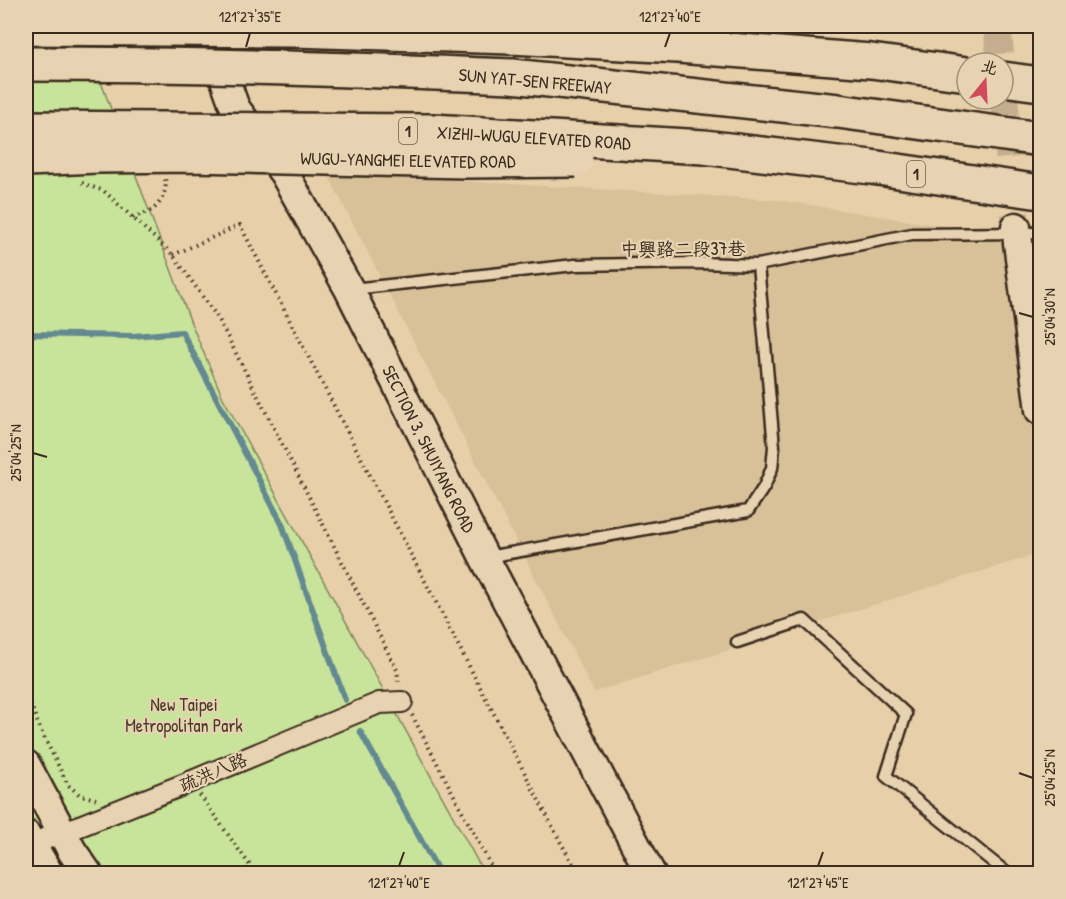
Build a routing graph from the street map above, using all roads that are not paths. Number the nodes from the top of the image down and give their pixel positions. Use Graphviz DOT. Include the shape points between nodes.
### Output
graph roads {
  1 [pos="206,26"];
  2 [pos="26,28"];
  3 [pos="26,64"];
  4 [pos="955,72"];
  5 [pos="1015,81"];
  6 [pos="1041,84"];
  7 [pos="26,128"];
  8 [pos="1041,139"];
  9 [pos="790,158"];
  10 [pos="26,159"];
  11 [pos="1041,192"];
  12 [pos="1024,231"];
  13 [pos="758,265"];
  14 [pos="349,289"];
  15 [pos="1041,410"];
  16 [pos="484,557"];
  17 [pos="737,642"];
  18 [pos="402,702"];
  19 [pos="26,765"];
  20 [pos="62,833"];
  21 [pos="27,842"];
  22 [pos="50,873"];
  23 [pos="88,873"];
  24 [pos="651,873"];
  25 [pos="1008,873"];
  1 -- 14 [label="street, SECTION 3, SHUIYANG ROAD" via="235,108 284,173"];
  2 -- 4 [label="highway, bridge" via="512,37 871,61"];
  3 -- 8 [label="highway, SUN YAT-SEN FREEWAY, bridge" via="356,69 512,76 838,111"];
  5 -- 6 [label="highway"];
  7 -- 9 [label="highway, XIZHI-WUGU ELEVATED ROAD / 1, bridge" via="432,131 705,147"];
  9 -- 10 [label="highway, WUGU-YANGMEI ELEVATED ROAD / 1, bridge" via="466,161 191,155"];
  9 -- 11 [label="highway, XIZHI-WUGU ELEVATED ROAD / 1, bridge"];
  12 -- 13 [label="lane, 中興路二段37巷" via="912,234"];
  12 -- 15 [label="street"];
  13 -- 14 [label="lane, 中興路二段37巷" via="575,265"];
  13 -- 16 [label="lane" via="774,447 772,468 748,511"];
  14 -- 16 [label="street, SECTION 3, SHUIYANG ROAD"];
  16 -- 24 [label="street, SECTION 3, SHUIYANG ROAD"];
  17 -- 25 [label="lane" via="804,620 906,714 886,776"];
  18 -- 20 [label="street, 疏洪八路" via="379,703"];
  19 -- 20 [label="street"];
  20 -- 21 [label="street, 疏洪八路"];
  20 -- 23 [label="street"];
  21 -- 22 [label="street"];
}
